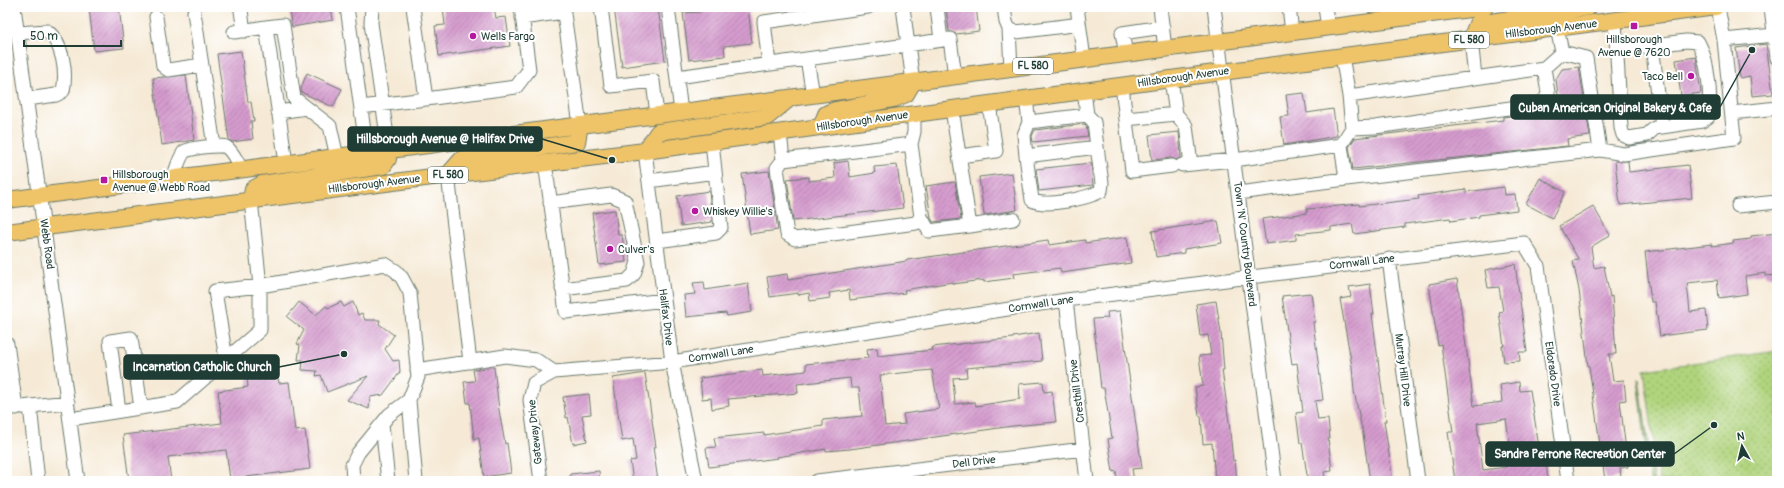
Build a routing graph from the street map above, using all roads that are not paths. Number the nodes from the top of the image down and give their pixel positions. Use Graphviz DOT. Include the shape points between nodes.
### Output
graph roads {
  1 [pos="347,7"];
  2 [pos="372,7"];
  3 [pos="413,7"];
  4 [pos="601,7"];
  5 [pos="668,7"];
  6 [pos="868,7"];
  7 [pos="903,7"];
  8 [pos="938,7"];
  9 [pos="1004,7"];
  10 [pos="1077,7"];
  11 [pos="1160,7"];
  12 [pos="1214,7"];
  13 [pos="1289,7"];
  14 [pos="1325,7"];
  15 [pos="1485,7"];
  16 [pos="1589,7"];
  17 [pos="1717,7"];
  18 [pos="1771,7"];
  19 [pos="1468,8"];
  20 [pos="564,9"];
  21 [pos="1692,9"];
  22 [pos="241,11"];
  23 [pos="194,12"];
  24 [pos="522,12"];
  25 [pos="12,16"];
  26 [pos="156,17"];
  27 [pos="1615,20"];
  28 [pos="1078,22"];
  29 [pos="266,27"];
  30 [pos="1163,28"];
  31 [pos="1328,28"];
  32 [pos="1557,28"];
  33 [pos="1009,29"];
  34 [pos="1292,32"];
  35 [pos="17,33"];
  36 [pos="1774,34"];
  37 [pos="1471,39"];
  38 [pos="941,40"];
  39 [pos="1724,40"];
  40 [pos="1219,42"];
  41 [pos="908,45"];
  42 [pos="1652,45"];
  43 [pos="1165,49"];
  44 [pos="1617,50"];
  45 [pos="1562,52"];
  46 [pos="1126,54"];
  47 [pos="1342,56"];
  48 [pos="1777,58"];
  49 [pos="808,59"];
  50 [pos="1084,59"];
  51 [pos="769,64"];
  52 [pos="202,65"];
  53 [pos="1544,68"];
  54 [pos="1012,69"];
  55 [pos="1222,72"];
  56 [pos="955,76"];
  57 [pos="677,77"];
  58 [pos="1475,77"];
  59 [pos="1171,79"];
  60 [pos="913,82"];
  61 [pos="1122,86"];
  62 [pos="1084,91"];
  63 [pos="813,95"];
  64 [pos="1349,96"];
  65 [pos="790,98"];
  66 [pos="426,99"];
  67 [pos="1026,99"];
  68 [pos="27,100"];
  69 [pos="989,104"];
  70 [pos="382,105"];
  71 [pos="361,107"];
  72 [pos="307,108"];
  73 [pos="1777,108"];
  74 [pos="952,109"];
  75 [pos="278,112"];
  76 [pos="681,112"];
  77 [pos="1732,113"];
  78 [pos="914,114"];
  79 [pos="1176,114"];
  80 [pos="657,115"];
  81 [pos="1087,115"];
  82 [pos="1126,119"];
  83 [pos="1029,122"];
  84 [pos="580,125"];
  85 [pos="821,127"];
  86 [pos="1662,127"];
  87 [pos="1352,128"];
  88 [pos="780,133"];
  89 [pos="712,142"];
  90 [pos="911,144"];
  91 [pos="1341,145"];
  92 [pos="214,146"];
  93 [pos="1097,148"];
  94 [pos="389,150"];
  95 [pos="1600,150"];
  96 [pos="645,151"];
  97 [pos="367,153"];
  98 [pos="960,156"];
  99 [pos="1026,156"];
  100 [pos="337,157"];
  101 [pos="784,160"];
  102 [pos="1234,160"];
  103 [pos="286,163"];
  104 [pos="545,163"];
  105 [pos="1182,165"];
  106 [pos="242,169"];
  107 [pos="716,172"];
  108 [pos="448,175"];
  109 [pos="173,178"];
  110 [pos="1346,179"];
  111 [pos="649,180"];
  112 [pos="1238,193"];
  113 [pos="40,195"];
  114 [pos="7,200"];
  115 [pos="251,200"];
  116 [pos="1777,202"];
  117 [pos="550,203"];
  118 [pos="1738,206"];
  119 [pos="921,217"];
  120 [pos="1013,219"];
  121 [pos="970,226"];
  122 [pos="44,227"];
  123 [pos="7,232"];
  124 [pos="656,240"];
  125 [pos="1389,259"];
  126 [pos="1538,266"];
  127 [pos="1249,277"];
  128 [pos="260,286"];
  129 [pos="562,289"];
  130 [pos="664,300"];
  131 [pos="1066,300"];
  132 [pos="226,359"];
  133 [pos="8,362"];
  134 [pos="470,362"];
  135 [pos="672,362"];
  136 [pos="417,370"];
  137 [pos="554,372"];
  138 [pos="534,383"];
  139 [pos="409,400"];
  140 [pos="68,402"];
  141 [pos="30,406"];
  142 [pos="141,408"];
  143 [pos="11,409"];
  144 [pos="119,411"];
  145 [pos="70,419"];
  146 [pos="382,424"];
  147 [pos="1084,449"];
  148 [pos="38,481"];
  149 [pos="78,481"];
  150 [pos="353,481"];
  151 [pos="388,481"];
  152 [pos="416,481"];
  153 [pos="541,481"];
  154 [pos="696,481"];
  155 [pos="817,481"];
  156 [pos="1088,481"];
  157 [pos="1275,481"];
  158 [pos="1418,481"];
  159 [pos="1568,481"];
  1 -- 71 [label="street"];
  2 -- 70 [label="street" via="371,23"];
  3 -- 66 [label="street"];
  4 -- 80 [label="street" via="611,86 653,81"];
  5 -- 57 [label="street"];
  6 -- 51 [label="street" via="764,22"];
  7 -- 41 [label="street"];
  8 -- 38 [label="street"];
  9 -- 33 [label="street"];
  10 -- 28 [label="street"];
  11 -- 30 [label="street"];
  12 -- 40 [label="street, Town 'N' Country Boulevard"];
  13 -- 34 [label="street"];
  14 -- 31 [label="street"];
  15 -- 19 [label="main road, FL 580"];
  16 -- 37 [label="main road" via="1477,24"];
  17 -- 21 [label="main road, Hillsborough Avenue / FL 580"];
  17 -- 39 [label="street"];
  18 -- 36 [label="street"];
  19 -- 31 [label="main road, FL 580"];
  20 -- 24 [label="street"];
  20 -- 84 [label="street"];
  21 -- 27 [label="main road, Hillsborough Avenue / FL 580"];
  22 -- 29 [label="street" via="239,31"];
  23 -- 52 [label="street"];
  24 -- 66 [label="street" via="529,70 516,87"];
  25 -- 35 [label="street, Webb Road"];
  26 -- 52 [label="street" via="163,66 168,70"];
  27 -- 32 [label="main road, Hillsborough Avenue / FL 580"];
  27 -- 44 [label="street"];
  28 -- 33 [label="street" via="1073,25 1016,32"];
  28 -- 50 [label="street"];
  29 -- 72 [label="street" via="283,25 294,98"];
  29 -- 75 [label="street"];
  30 -- 43 [label="street"];
  30 -- 46 [label="street" via="1122,33"];
  31 -- 34 [label="main road, FL 580"];
  32 -- 37 [label="main road, Hillsborough Avenue / FL 580"];
  32 -- 45 [label="street"];
  33 -- 54 [label="street"];
  34 -- 40 [label="main road, FL 580"];
  35 -- 68 [label="street, Webb Road"];
  35 -- 68 [label="street" via="47,31 54,36 61,48 64,92"];
  36 -- 39 [label="street"];
  36 -- 48 [label="street"];
  37 -- 47 [label="main road, Hillsborough Avenue / FL 580"];
  37 -- 58 [label="street"];
  38 -- 41 [label="street"];
  38 -- 56 [label="street" via="950,39"];
  39 -- 77 [label="street"];
  40 -- 43 [label="main road, FL 580"];
  40 -- 55 [label="street, Town 'N' Country Boulevard"];
  41 -- 49 [label="street"];
  41 -- 60 [label="street"];
  42 -- 44 [label="street"];
  42 -- 86 [label="street"];
  42 -- 86 [label="street" via="1698,42 1705,60 1710,105 1708,117 1702,121"];
  43 -- 46 [label="main road, FL 580"];
  44 -- 86 [label="street" via="1621,128 1624,135 1629,138 1647,135 1655,128"];
  45 -- 53 [label="street"];
  45 -- 95 [label="street" via="1586,58"];
  46 -- 50 [label="main road, FL 580"];
  47 -- 55 [label="main road, Hillsborough Avenue / FL 580"];
  47 -- 64 [label="street"];
  49 -- 51 [label="street"];
  49 -- 63 [label="street"];
  50 -- 54 [label="main road, FL 580"];
  51 -- 57 [label="street"];
  52 -- 92 [label="street"];
  53 -- 58 [label="street"];
  53 -- 87 [label="street" via="1548,92 1546,100 1538,104"];
  54 -- 56 [label="main road, FL 580"];
  55 -- 59 [label="main road, Hillsborough Avenue / FL 580"];
  55 -- 102 [label="street, Town 'N' Country Boulevard"];
  56 -- 60 [label="main road, FL 580"];
  57 -- 76 [label="street"];
  58 -- 64 [label="street"];
  59 -- 61 [label="main road, Hillsborough Avenue / FL 580"];
  59 -- 79 [label="street"];
  60 -- 63 [label="main road, FL 580"];
  60 -- 85 [label="main road" via="906,94 894,99 826,114"];
  61 -- 62 [label="main road, Hillsborough Avenue / FL 580"];
  61 -- 82 [label="street"];
  62 -- 67 [label="main road, Hillsborough Avenue / FL 580"];
  62 -- 81 [label="street"];
  63 -- 65 [label="main road, FL 580"];
  64 -- 87 [label="street"];
  65 -- 76 [label="main road, FL 580"];
  65 -- 96 [label="main road" via="767,116 658,132"];
  66 -- 70 [label="street"];
  67 -- 69 [label="main road, Hillsborough Avenue / FL 580"];
  67 -- 83 [label="street"];
  68 -- 113 [label="street, Webb Road"];
  69 -- 74 [label="main road, Hillsborough Avenue / FL 580"];
  69 -- 98 [label="street" via="996,151"];
  70 -- 71 [label="street"];
  70 -- 94 [label="street"];
  71 -- 97 [label="street"];
  72 -- 75 [label="street"];
  72 -- 100 [label="street" via="330,126"];
  73 -- 77 [label="street"];
  74 -- 78 [label="main road, Hillsborough Avenue / FL 580"];
  74 -- 98 [label="street"];
  75 -- 103 [label="street"];
  76 -- 80 [label="main road, FL 580"];
  77 -- 95 [label="street" via="1734,138 1624,154"];
  78 -- 85 [label="main road, Hillsborough Avenue / FL 580"];
  78 -- 90 [label="street"];
  79 -- 82 [label="street"];
  79 -- 105 [label="street" via="1186,126"];
  80 -- 84 [label="main road, FL 580"];
  81 -- 83 [label="street"];
  81 -- 93 [label="street" via="1094,122"];
  82 -- 105 [label="street" via="1132,171"];
  83 -- 99 [label="street" via="1024,135"];
  84 -- 94 [label="main road, FL 580"];
  84 -- 108 [label="main road" via="577,142 462,159"];
  85 -- 88 [label="main road, Hillsborough Avenue / FL 580"];
  87 -- 91 [label="street"];
  88 -- 89 [label="main road, Hillsborough Avenue / FL 580"];
  88 -- 101 [label="street"];
  89 -- 96 [label="main road, Hillsborough Avenue / FL 580"];
  89 -- 107 [label="street"];
  90 -- 101 [label="street"];
  90 -- 119 [label="street"];
  91 -- 102 [label="street"];
  91 -- 110 [label="street"];
  92 -- 106 [label="street" via="222,145 228,148"];
  92 -- 109 [label="street" via="183,152"];
  93 -- 99 [label="street"];
  93 -- 99 [label="street" via="1101,191 1092,196 1046,203 1032,200"];
  94 -- 97 [label="main road, FL 580"];
  94 -- 115 [label="main road" via="388,159 383,166 262,184 253,189"];
  95 -- 110 [label="street"];
  96 -- 104 [label="main road, Hillsborough Avenue / FL 580"];
  96 -- 111 [label="street, Halifax Drive"];
  97 -- 100 [label="main road, FL 580"];
  98 -- 121 [label="street"];
  100 -- 103 [label="main road, FL 580"];
  101 -- 119 [label="street" via="777,168 787,234 795,240 916,223"];
  102 -- 105 [label="street"];
  102 -- 112 [label="street, Town 'N' Country Boulevard"];
  103 -- 106 [label="main road, FL 580"];
  104 -- 108 [label="main road, Hillsborough Avenue / FL 580"];
  104 -- 117 [label="street"];
  106 -- 109 [label="main road, FL 580"];
  107 -- 111 [label="street"];
  107 -- 124 [label="street" via="721,228 716,232"];
  108 -- 115 [label="main road, Hillsborough Avenue / FL 580"];
  108 -- 134 [label="street"];
  109 -- 113 [label="main road, FL 580"];
  110 -- 112 [label="street"];
  111 -- 124 [label="street, Halifax Drive"];
  112 -- 127 [label="street, Town 'N' Country Boulevard"];
  113 -- 114 [label="main road, FL 580"];
  113 -- 122 [label="street, Webb Road"];
  115 -- 122 [label="main road, Hillsborough Avenue / FL 580"];
  115 -- 128 [label="street"];
  116 -- 118 [label="street"];
  117 -- 129 [label="street"];
  117 -- 129 [label="street" via="611,195 625,201 638,262 634,274 627,281"];
  119 -- 121 [label="street" via="929,231"];
  120 -- 121 [label="street"];
  122 -- 123 [label="main road, Hillsborough Avenue / FL 580"];
  122 -- 140 [label="street, Webb Road"];
  124 -- 130 [label="street, Halifax Drive"];
  125 -- 126 [label="street, Cornwall Lane" via="1524,243"];
  125 -- 127 [label="street, Cornwall Lane"];
  125 -- 158 [label="street, Murray Hill Drive"];
  126 -- 159 [label="street, Eldorado Drive"];
  127 -- 131 [label="street, Cornwall Lane"];
  127 -- 157 [label="street, Town 'N' Country Boulevard"];
  128 -- 132 [label="street" via="260,330"];
  128 -- 132 [label="street" via="215,292"];
  128 -- 136 [label="street" via="385,264 402,278 410,294"];
  129 -- 130 [label="street" via="566,312"];
  130 -- 135 [label="street, Halifax Drive"];
  131 -- 135 [label="street, Cornwall Lane"];
  131 -- 147 [label="street, Cresthill Drive"];
  132 -- 142 [label="street" via="177,402"];
  133 -- 143 [label="street"];
  134 -- 136 [label="street"];
  134 -- 137 [label="street" via="505,356 536,360"];
  135 -- 137 [label="street, Cornwall Lane"];
  135 -- 154 [label="street, Halifax Drive"];
  136 -- 139 [label="street" via="418,378"];
  137 -- 138 [label="street, Cornwall Lane"];
  138 -- 153 [label="street, Gateway Drive" via="530,400"];
  139 -- 146 [label="street" via="389,415"];
  139 -- 152 [label="street"];
  140 -- 141 [label="street"];
  140 -- 145 [label="street, Webb Road"];
  141 -- 143 [label="street"];
  141 -- 148 [label="street"];
  142 -- 144 [label="street"];
  142 -- 144 [label="street" via="131,338 110,341"];
  144 -- 145 [label="street"];
  145 -- 149 [label="street, Webb Road"];
  146 -- 150 [label="street" via="358,453 352,465"];
  146 -- 151 [label="street"];
  147 -- 155 [label="street, Dell Drive"];
  147 -- 156 [label="street, Cresthill Drive"];
}
